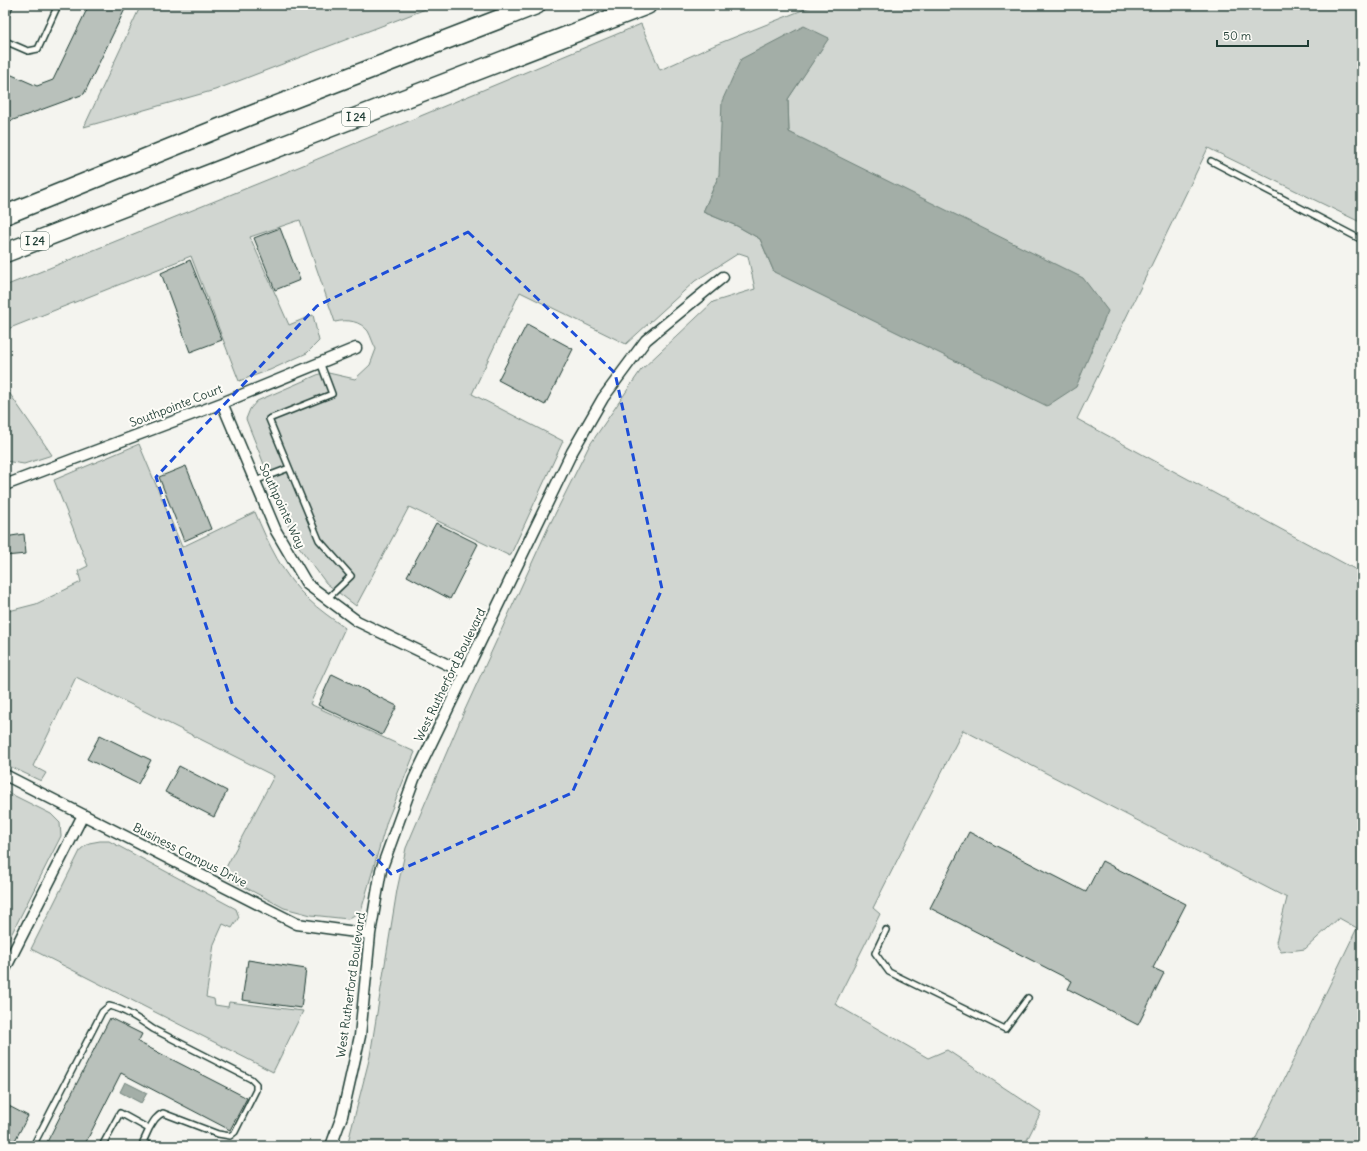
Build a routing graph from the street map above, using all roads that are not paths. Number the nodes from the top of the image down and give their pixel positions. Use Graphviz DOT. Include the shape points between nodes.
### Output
graph roads {
  1 [pos="10,5"];
  2 [pos="58,5"];
  3 [pos="536,5"];
  4 [pos="647,5"];
  5 [pos="5,17"];
  6 [pos="5,41"];
  7 [pos="1211,161"];
  8 [pos="47,198"];
  9 [pos="5,209"];
  10 [pos="5,215"];
  11 [pos="65,229"];
  12 [pos="1362,240"];
  13 [pos="5,253"];
  14 [pos="5,256"];
  15 [pos="723,276"];
  16 [pos="356,348"];
  17 [pos="320,362"];
  18 [pos="222,402"];
  19 [pos="289,468"];
  20 [pos="255,481"];
  21 [pos="5,486"];
  22 [pos="327,599"];
  23 [pos="465,673"];
  24 [pos="5,775"];
  25 [pos="83,815"];
  26 [pos="886,930"];
  27 [pos="370,934"];
  28 [pos="5,969"];
  29 [pos="1028,998"];
  30 [pos="149,1129"];
  31 [pos="141,1144"];
  32 [pos="33,1146"];
  33 [pos="102,1146"];
  34 [pos="151,1146"];
  35 [pos="331,1146"];
  1 -- 5 [label="lane"];
  2 -- 6 [label="lane" via="38,49 28,52"];
  3 -- 8 [label="highway"];
  4 -- 11 [label="highway, I 24"];
  7 -- 12 [label="lane"];
  8 -- 9 [label="highway"];
  8 -- 10 [label="highway"];
  11 -- 13 [label="highway, I 24"];
  11 -- 14 [label="highway"];
  15 -- 23 [label="street, West Rutherford Boulevard" via="646,340 603,398 572,452"];
  16 -- 17 [label="street, Southpointe Court"];
  17 -- 18 [label="street, Southpointe Court"];
  17 -- 19 [label="lane" via="332,394 269,419"];
  18 -- 20 [label="street, Southpointe Way"];
  18 -- 21 [label="street, Southpointe Court"];
  19 -- 20 [label="lane"];
  19 -- 22 [label="lane" via="319,540 351,576"];
  20 -- 22 [label="street, Southpointe Way" via="276,531 307,584"];
  22 -- 23 [label="street, Southpointe Way" via="357,621"];
  23 -- 27 [label="street, West Rutherford Boulevard" via="414,779 381,870"];
  24 -- 25 [label="street, Business Campus Drive"];
  25 -- 27 [label="street, Business Campus Drive" via="297,924"];
  25 -- 28 [label="street"];
  26 -- 29 [label="lane" via="875,953 889,972 1005,1029"];
  27 -- 35 [label="street, West Rutherford Boulevard" via="360,1036 342,1116"];
  30 -- 31 [label="lane"];
  30 -- 32 [label="lane" via="163,1113 218,1134 230,1136 235,1132 256,1090 256,1084 132,1016 108,1006 102,1012"];
  30 -- 33 [label="lane" via="120,1113"];
  31 -- 34 [label="lane"];
}
